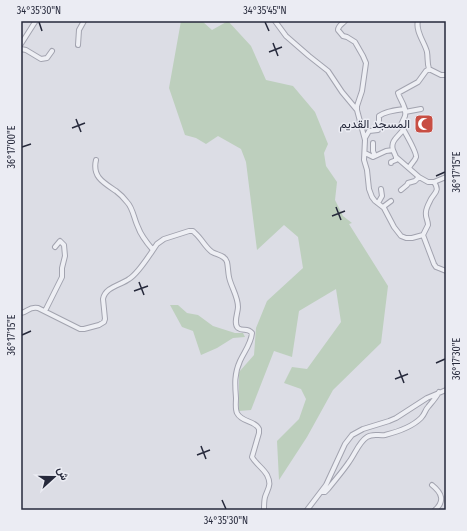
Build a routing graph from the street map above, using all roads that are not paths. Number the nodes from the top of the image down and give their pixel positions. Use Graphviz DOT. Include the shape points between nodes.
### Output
graph roads {
  1 [pos="36,21"];
  2 [pos="84,21"];
  3 [pos="275,21"];
  4 [pos="345,21"];
  5 [pos="418,21"];
  6 [pos="21,44"];
  7 [pos="78,45"];
  8 [pos="21,49"];
  9 [pos="52,50"];
  10 [pos="429,69"];
  11 [pos="446,75"];
  12 [pos="421,108"];
  13 [pos="357,110"];
  14 [pos="405,110"];
  15 [pos="403,130"];
  16 [pos="365,138"];
  17 [pos="373,144"];
  18 [pos="393,150"];
  19 [pos="365,153"];
  20 [pos="396,157"];
  21 [pos="374,158"];
  22 [pos="96,160"];
  23 [pos="391,163"];
  24 [pos="409,168"];
  25 [pos="446,177"];
  26 [pos="419,178"];
  27 [pos="434,182"];
  28 [pos="381,189"];
  29 [pos="401,190"];
  30 [pos="391,201"];
  31 [pos="378,203"];
  32 [pos="383,207"];
  33 [pos="423,235"];
  34 [pos="55,247"];
  35 [pos="153,250"];
  36 [pos="446,271"];
  37 [pos="45,311"];
  38 [pos="21,313"];
  39 [pos="446,390"];
  40 [pos="439,392"];
  41 [pos="432,485"];
  42 [pos="321,492"];
  43 [pos="264,510"];
  44 [pos="307,510"];
  45 [pos="435,510"];
  1 -- 6 [label="street"];
  2 -- 7 [label="street" via="79,30"];
  3 -- 13 [label="street" via="286,36 328,71"];
  4 -- 13 [label="street" via="338,27 340,34 355,42 366,63"];
  5 -- 10 [label="street" via="417,26"];
  8 -- 9 [label="street" via="41,59 47,58"];
  10 -- 11 [label="street"];
  10 -- 14 [label="street" via="418,82 398,93"];
  12 -- 14 [label="street"];
  13 -- 16 [label="street"];
  14 -- 15 [label="street" via="401,123"];
  14 -- 16 [label="street" via="380,114 378,130 369,131"];
  15 -- 18 [label="street" via="393,142"];
  15 -- 24 [label="street" via="416,154"];
  16 -- 19 [label="street"];
  17 -- 21 [label="street"];
  18 -- 20 [label="street"];
  18 -- 21 [label="street"];
  19 -- 21 [label="street"];
  19 -- 31 [label="street" via="370,192"];
  20 -- 23 [label="street"];
  20 -- 24 [label="street"];
  22 -- 35 [label="street" via="94,166 100,179 128,203 138,228"];
  24 -- 26 [label="street"];
  25 -- 27 [label="street"];
  26 -- 27 [label="street"];
  26 -- 29 [label="street"];
  27 -- 33 [label="street" via="437,190 427,208 425,215 428,225"];
  28 -- 31 [label="street" via="382,196"];
  30 -- 32 [label="street"];
  31 -- 32 [label="street"];
  32 -- 33 [label="street" via="403,237"];
  33 -- 36 [label="street" via="434,264"];
  34 -- 37 [label="street" via="60,241 64,245 66,256 62,277"];
  35 -- 37 [label="street" via="131,278 104,294 105,321 102,324 80,329"];
  35 -- 43 [label="street" via="164,239 193,231 211,251 227,261 229,278 238,304 237,326 252,333 235,375 236,407 241,418 256,424 259,429 252,457 269,481"];
  37 -- 38 [label="street" via="33,307"];
  39 -- 40 [label="street"];
  40 -- 42 [label="street" via="396,418 352,435"];
  40 -- 42 [label="street" via="414,423 391,433 368,436 363,440 350,462 328,489"];
  41 -- 45 [label="street" via="439,491 441,500"];
  42 -- 44 [label="street"];
}
